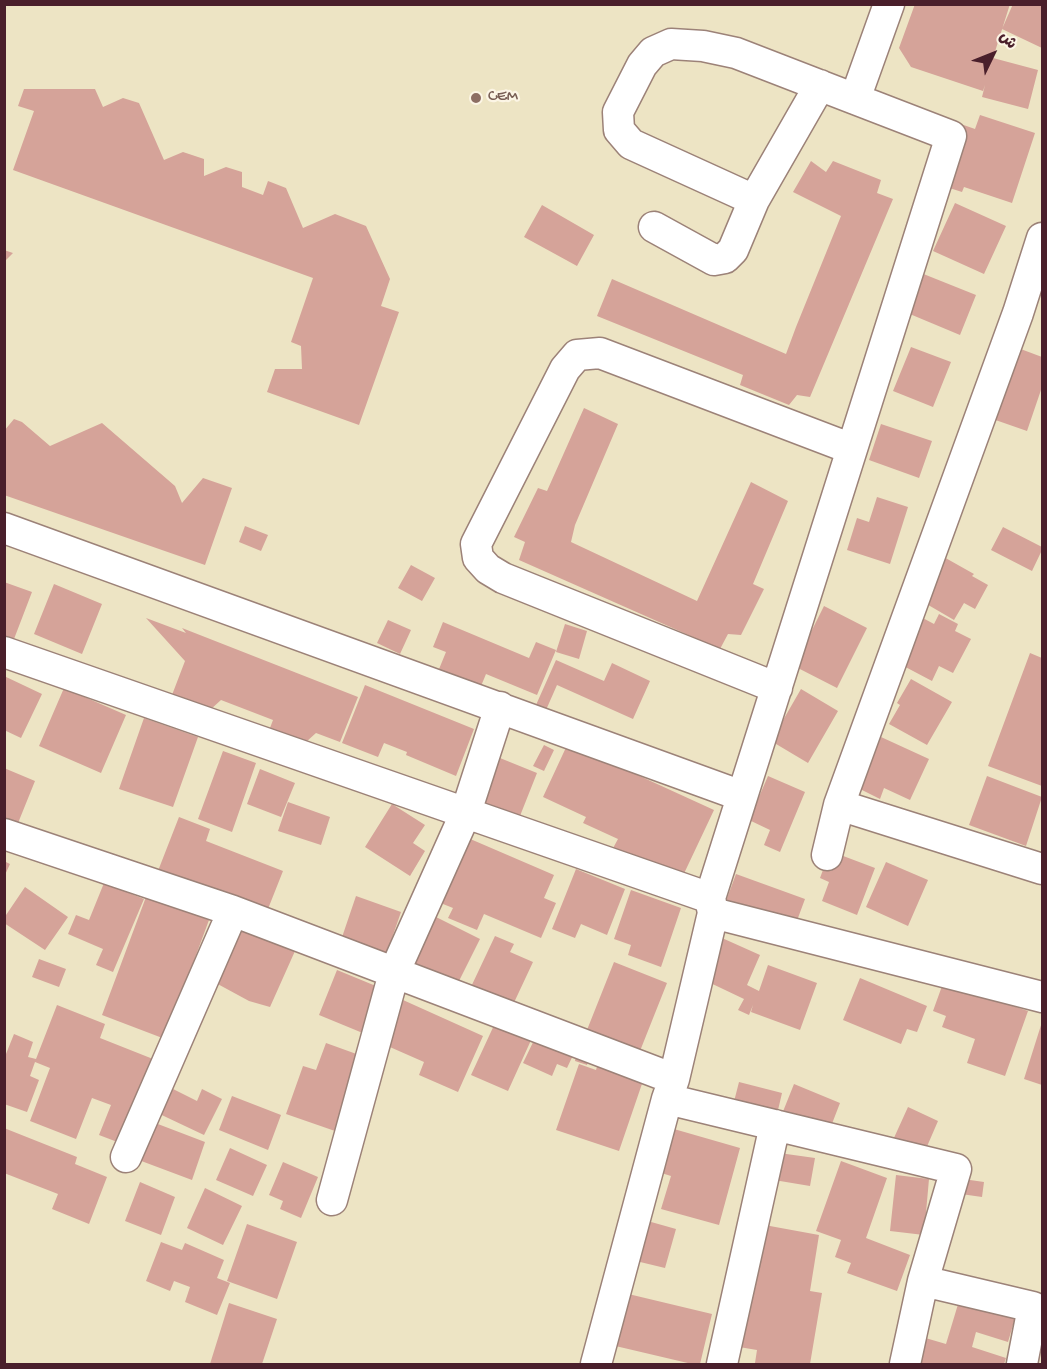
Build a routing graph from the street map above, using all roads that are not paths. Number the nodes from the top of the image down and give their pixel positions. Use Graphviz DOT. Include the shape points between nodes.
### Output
graph roads {
  1 [pos="890,4"];
  2 [pos="820,85"];
  3 [pos="855,99"];
  4 [pos="753,200"];
  5 [pos="654,228"];
  6 [pos="1042,238"];
  7 [pos="1030,317"];
  8 [pos="852,449"];
  9 [pos="4,528"];
  10 [pos="4,652"];
  11 [pos="777,688"];
  12 [pos="500,707"];
  13 [pos="742,796"];
  14 [pos="840,805"];
  15 [pos="466,812"];
  16 [pos="4,834"];
  17 [pos="826,855"];
  18 [pos="1042,869"];
  19 [pos="711,905"];
  20 [pos="233,911"];
  21 [pos="394,973"];
  22 [pos="1042,997"];
  23 [pos="670,1089"];
  24 [pos="775,1125"];
  25 [pos="126,1157"];
  26 [pos="332,1200"];
  27 [pos="924,1281"];
  28 [pos="597,1365"];
  29 [pos="722,1365"];
  30 [pos="905,1365"];
  31 [pos="1022,1365"];
  1 -- 3 [label="street"];
  2 -- 3 [label="street"];
  2 -- 4 [label="street"];
  2 -- 4 [label="street" via="736,53 703,46 671,44 653,52 642,65 618,112 619,130 631,144"];
  3 -- 8 [label="street" via="951,136"];
  4 -- 5 [label="street" via="733,250 725,258 714,260"];
  6 -- 7 [label="street"];
  7 -- 14 [label="street"];
  8 -- 11 [label="street"];
  8 -- 11 [label="street" via="600,354 577,355 565,369 476,544 478,558 503,579"];
  9 -- 12 [label="street"];
  10 -- 15 [label="street"];
  11 -- 13 [label="street"];
  12 -- 13 [label="street"];
  12 -- 15 [label="street"];
  13 -- 19 [label="street"];
  14 -- 17 [label="street"];
  14 -- 18 [label="street"];
  15 -- 19 [label="street"];
  15 -- 21 [label="street"];
  16 -- 20 [label="street"];
  19 -- 22 [label="street"];
  19 -- 23 [label="street"];
  20 -- 21 [label="street"];
  20 -- 25 [label="street"];
  21 -- 23 [label="street"];
  21 -- 26 [label="street"];
  23 -- 24 [label="street"];
  23 -- 28 [label="street"];
  24 -- 27 [label="street" via="956,1169"];
  24 -- 29 [label="street"];
  27 -- 30 [label="street"];
  27 -- 31 [label="street" via="1033,1307"];
}
